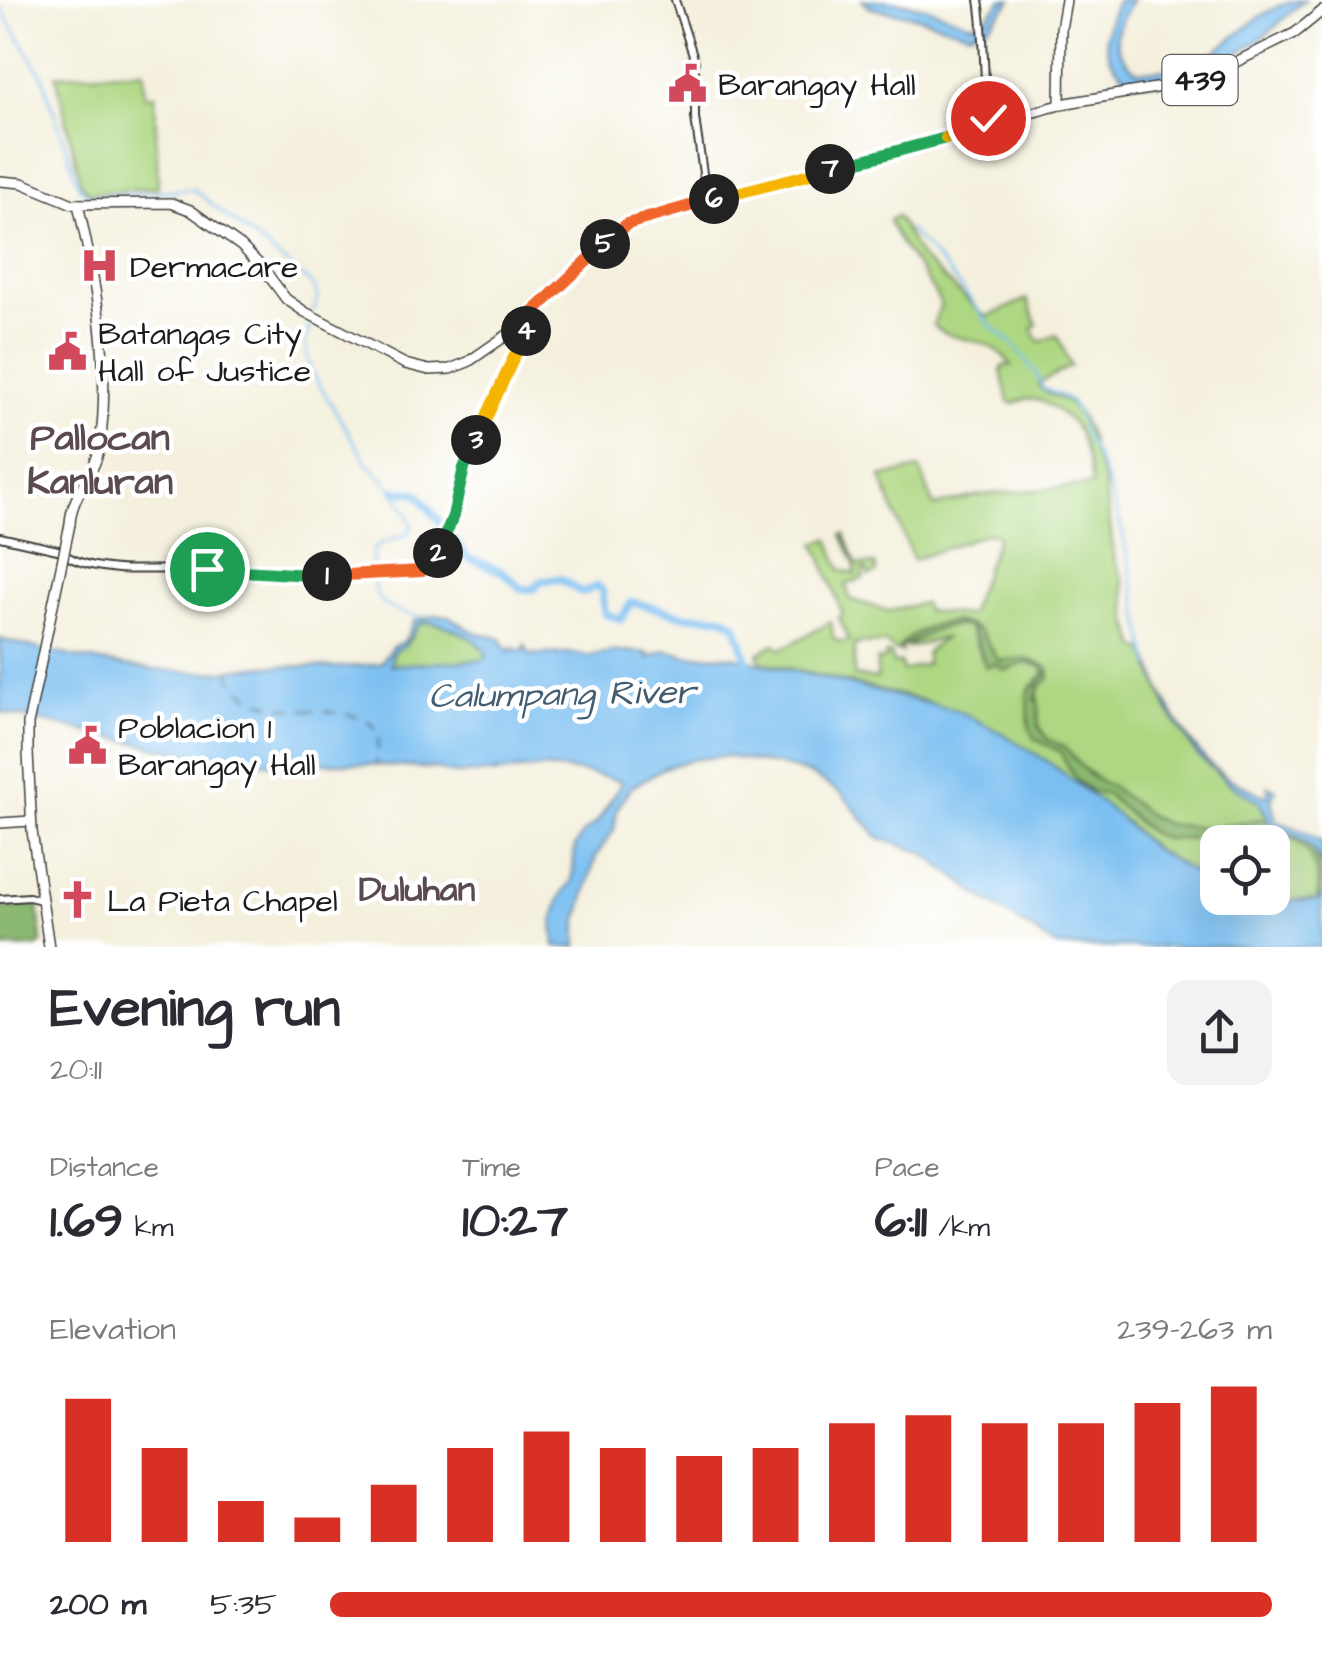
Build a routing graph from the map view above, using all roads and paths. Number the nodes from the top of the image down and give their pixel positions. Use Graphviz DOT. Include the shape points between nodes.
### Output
graph roads {
  1 [pos="675,0"];
  2 [pos="979,0"];
  3 [pos="1066,0"];
  4 [pos="1322,10"];
  5 [pos="1060,105"];
  6 [pos="990,126"];
  7 [pos="0,182"];
  8 [pos="707,201"];
  9 [pos="78,204"];
  10 [pos="531,314"];
  11 [pos="0,537"];
  12 [pos="31,820"];
  13 [pos="0,823"];
  14 [pos="0,899"];
  15 [pos="41,900"];
  16 [pos="47,945"];
  1 -- 8 [label="street" via="695,60"];
  2 -- 6 [label="street"];
  3 -- 5 [label="main road"];
  4 -- 5 [label="main road, 439" via="1294,33 1208,78"];
  5 -- 6 [label="main road, 439"];
  6 -- 8 [label="main road, 439"];
  7 -- 9 [label="main road, 439"];
  8 -- 10 [label="main road, 439" via="627,224"];
  9 -- 10 [label="main road, 439" via="185,207 241,246 286,300 406,364 439,370 473,360"];
  9 -- 12 [label="main road, bridge" via="101,316 98,456 72,503 28,724"];
  10 -- 11 [label="street" via="427,569 314,576 118,568"];
  12 -- 13 [label="main road"];
  12 -- 15 [label="main road"];
  14 -- 15 [label="street"];
  15 -- 16 [label="main road"];
}
